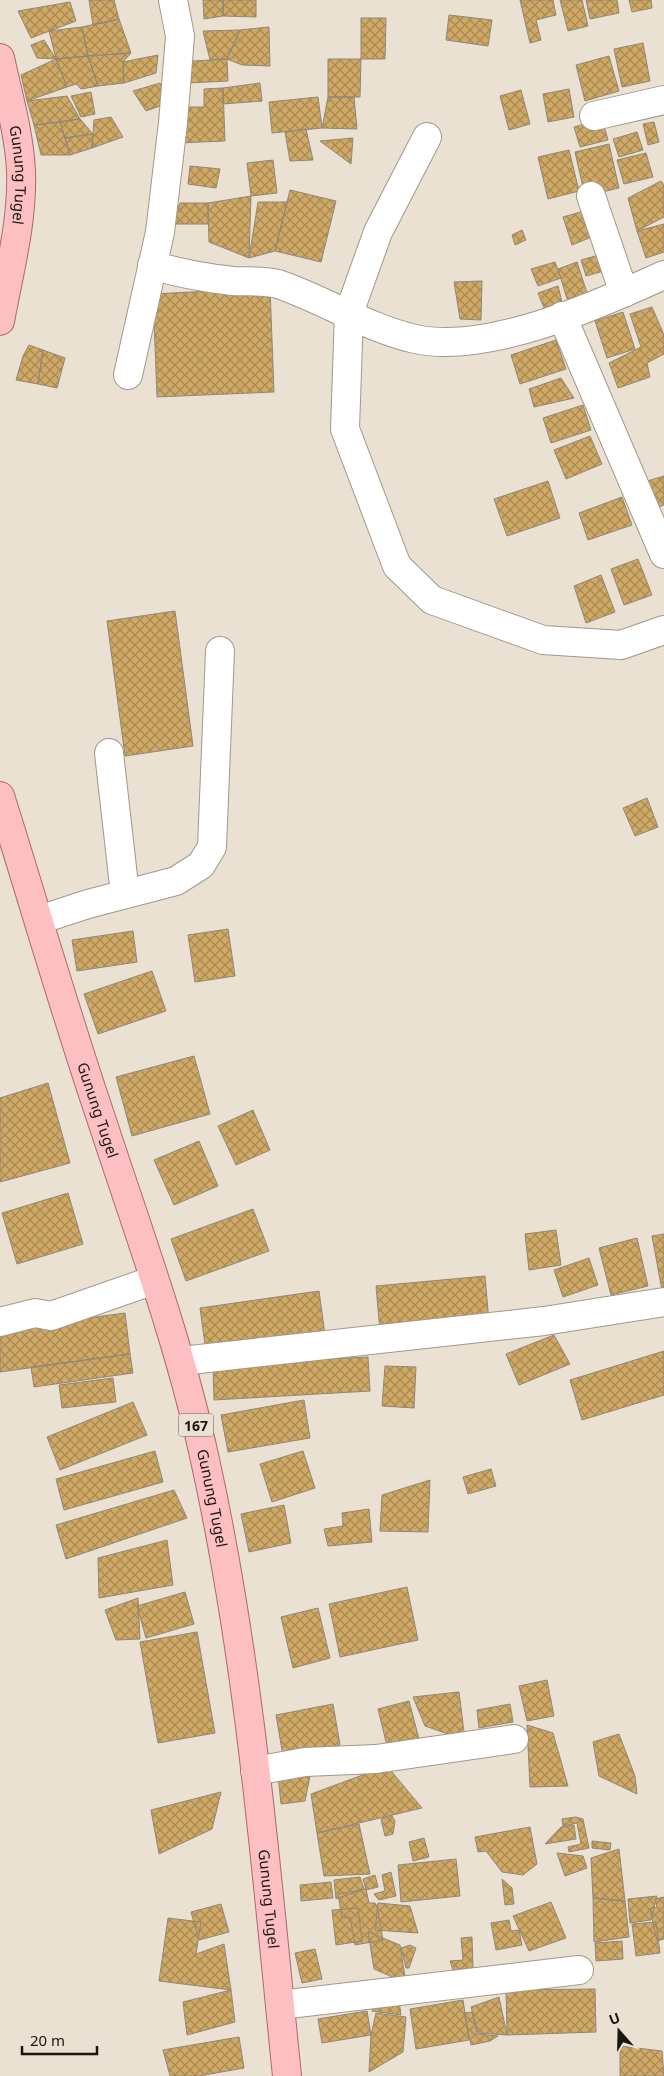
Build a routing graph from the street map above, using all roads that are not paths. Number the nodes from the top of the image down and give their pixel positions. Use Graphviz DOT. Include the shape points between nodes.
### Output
graph roads {
  1 [pos="173,0"];
  2 [pos="0,58"];
  3 [pos="664,100"];
  4 [pos="594,116"];
  5 [pos="427,137"];
  6 [pos="591,196"];
  7 [pos="152,265"];
  8 [pos="664,275"];
  9 [pos="624,293"];
  10 [pos="349,314"];
  11 [pos="562,316"];
  12 [pos="0,321"];
  13 [pos="128,375"];
  14 [pos="664,554"];
  15 [pos="664,630"];
  16 [pos="220,651"];
  17 [pos="109,754"];
  18 [pos="0,796"];
  19 [pos="125,894"];
  20 [pos="39,920"];
  21 [pos="154,1280"];
  22 [pos="664,1302"];
  23 [pos="0,1322"];
  24 [pos="180,1361"];
  25 [pos="514,1739"];
  26 [pos="255,1771"];
  27 [pos="579,1970"];
  28 [pos="280,2005"];
  29 [pos="287,2076"];
  1 -- 7 [label="street" via="180,36 179,70 160,232"];
  2 -- 12 [label="main road, Gunung Tugel" via="16,130 21,172 16,239"];
  3 -- 4 [label="street"];
  5 -- 10 [label="street" via="378,232"];
  6 -- 9 [label="street"];
  7 -- 10 [label="street" via="176,273 276,283"];
  7 -- 13 [label="street"];
  8 -- 9 [label="street"];
  9 -- 11 [label="street"];
  10 -- 11 [label="street" via="391,332 447,343 500,336"];
  10 -- 15 [label="street" via="345,429 397,566 432,600 543,640 621,645"];
  11 -- 14 [label="street"];
  16 -- 19 [label="street" via="212,847 201,866 176,882"];
  17 -- 19 [label="street"];
  18 -- 20 [label="main road, Gunung Tugel / 167"];
  19 -- 20 [label="street"];
  20 -- 21 [label="main road, Gunung Tugel / 167" via="90,1088"];
  21 -- 23 [label="street" via="51,1316 35,1313"];
  21 -- 24 [label="main road, Gunung Tugel / 167"];
  22 -- 24 [label="street" via="544,1321"];
  24 -- 26 [label="main road, Gunung Tugel / 167" via="205,1459 226,1566"];
  25 -- 26 [label="street" via="376,1759 305,1762"];
  26 -- 28 [label="main road, Gunung Tugel / 167"];
  27 -- 28 [label="street"];
  28 -- 29 [label="main road, Gunung Tugel / 167"];
}
